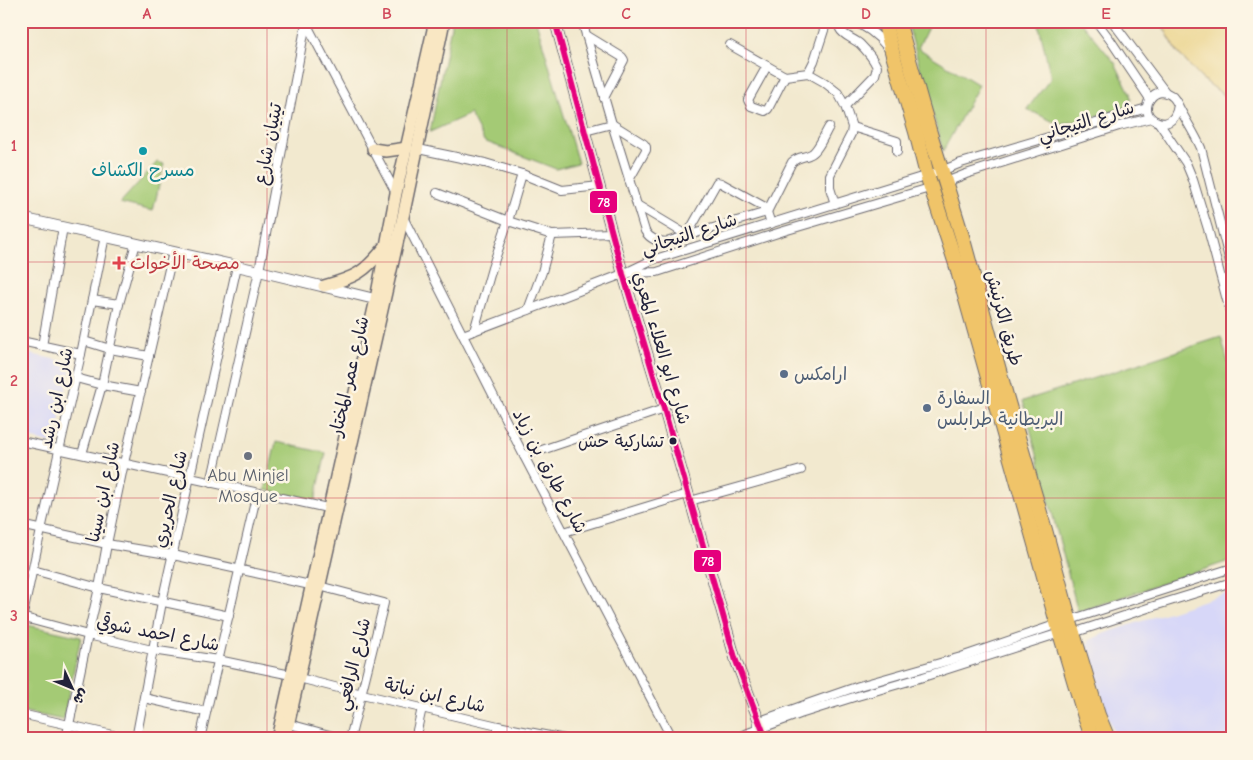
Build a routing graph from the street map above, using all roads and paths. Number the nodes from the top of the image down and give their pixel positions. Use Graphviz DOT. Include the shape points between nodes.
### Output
graph roads {
  1 [pos="435,21"];
  2 [pos="444,21"];
  3 [pos="555,21"];
  4 [pos="582,21"];
  5 [pos="827,21"];
  6 [pos="841,21"];
  7 [pos="851,21"];
  8 [pos="884,21"];
  9 [pos="898,21"];
  10 [pos="1096,21"];
  11 [pos="1112,21"];
  12 [pos="305,22"];
  13 [pos="586,35"];
  14 [pos="730,45"];
  15 [pos="893,55"];
  16 [pos="767,66"];
  17 [pos="808,73"];
  18 [pos="785,76"];
  19 [pos="1166,93"];
  20 [pos="604,98"];
  21 [pos="1150,99"];
  22 [pos="1178,105"];
  23 [pos="846,106"];
  24 [pos="1147,108"];
  25 [pos="1151,118"];
  26 [pos="1159,123"];
  27 [pos="612,124"];
  28 [pos="829,126"];
  29 [pos="852,127"];
  30 [pos="585,130"];
  31 [pos="412,148"];
  32 [pos="373,149"];
  33 [pos="897,152"];
  34 [pos="522,174"];
  35 [pos="943,177"];
  36 [pos="629,180"];
  37 [pos="929,181"];
  38 [pos="600,186"];
  39 [pos="437,193"];
  40 [pos="396,194"];
  41 [pos="835,204"];
  42 [pos="637,205"];
  43 [pos="766,212"];
  44 [pos="403,217"];
  45 [pos="21,218"];
  46 [pos="508,221"];
  47 [pos="781,221"];
  48 [pos="771,224"];
  49 [pos="63,227"];
  50 [pos="784,231"];
  51 [pos="612,233"];
  52 [pos="552,235"];
  53 [pos="687,235"];
  54 [pos="105,236"];
  55 [pos="710,242"];
  56 [pos="136,243"];
  57 [pos="386,245"];
  58 [pos="173,252"];
  59 [pos="713,254"];
  60 [pos="237,266"];
  61 [pos="1232,270"];
  62 [pos="259,271"];
  63 [pos="623,274"];
  64 [pos="324,286"];
  65 [pos="92,300"];
  66 [pos="380,300"];
  67 [pos="119,304"];
  68 [pos="528,310"];
  69 [pos="1232,319"];
  70 [pos="474,331"];
  71 [pos="463,335"];
  72 [pos="21,341"];
  73 [pos="84,341"];
  74 [pos="42,346"];
  75 [pos="110,349"];
  76 [pos="81,354"];
  77 [pos="149,356"];
  78 [pos="76,378"];
  79 [pos="102,384"];
  80 [pos="141,392"];
  81 [pos="664,409"];
  82 [pos="21,440"];
  83 [pos="60,449"];
  84 [pos="82,454"];
  85 [pos="524,456"];
  86 [pos="124,463"];
  87 [pos="801,470"];
  88 [pos="190,478"];
  89 [pos="210,483"];
  90 [pos="257,493"];
  91 [pos="689,498"];
  92 [pos="332,509"];
  93 [pos="21,525"];
  94 [pos="41,530"];
  95 [pos="564,532"];
  96 [pos="107,544"];
  97 [pos="173,555"];
  98 [pos="1232,568"];
  99 [pos="33,570"];
  100 [pos="239,570"];
  101 [pos="1232,582"];
  102 [pos="315,586"];
  103 [pos="99,588"];
  104 [pos="162,602"];
  105 [pos="229,616"];
  106 [pos="22,619"];
  107 [pos="1065,628"];
  108 [pos="88,635"];
  109 [pos="152,650"];
  110 [pos="218,660"];
  111 [pos="295,676"];
  112 [pos="362,694"];
  113 [pos="144,698"];
  114 [pos="422,708"];
  115 [pos="206,712"];
  116 [pos="21,714"];
  117 [pos="289,724"];
  118 [pos="69,725"];
  119 [pos="761,725"];
  120 [pos="498,726"];
  121 [pos="548,737"];
  122 [pos="66,739"];
  123 [pos="130,739"];
  124 [pos="136,739"];
  125 [pos="200,739"];
  126 [pos="277,739"];
  127 [pos="285,739"];
  128 [pos="344,739"];
  129 [pos="350,739"];
  130 [pos="415,739"];
  131 [pos="495,739"];
  132 [pos="564,739"];
  133 [pos="672,739"];
  134 [pos="736,739"];
  135 [pos="766,739"];
  136 [pos="1093,739"];
  137 [pos="1108,739"];
  1 -- 31 [label="main road, شارع عمر المختار"];
  2 -- 31 [label="main road, شارع عمر المختار"];
  3 -- 30 [label="street, شارع ابو العلاء المعري"];
  4 -- 13 [label="street"];
  5 -- 17 [label="street"];
  6 -- 23 [label="street" via="841,32 858,42 877,67 875,75"];
  7 -- 15 [label="street" via="871,30"];
  8 -- 15 [label="highway, طريق الكرنيش"];
  9 -- 35 [label="highway, طريق الكرنيش"];
  10 -- 21 [label="street"];
  11 -- 19 [label="street"];
  12 -- 32 [label="street"];
  12 -- 62 [label="street, تيتيان شارع"];
  13 -- 20 [label="street"];
  13 -- 20 [label="street" via="624,60"];
  14 -- 16 [label="street"];
  15 -- 37 [label="highway, طريق الكرنيش"];
  16 -- 18 [label="street"];
  16 -- 18 [label="street" via="748,100 751,106 765,112"];
  17 -- 18 [label="street"];
  17 -- 23 [label="street" via="838,93"];
  19 -- 21 [label="street" via="1155,94"];
  19 -- 22 [label="street" via="1172,95"];
  20 -- 27 [label="street"];
  21 -- 24 [label="street"];
  22 -- 26 [label="street" via="1175,117"];
  22 -- 61 [label="street" via="1201,148"];
  23 -- 29 [label="street"];
  24 -- 25 [label="street"];
  24 -- 35 [label="street, شارع التيجاني" via="961,163"];
  25 -- 26 [label="street"];
  25 -- 35 [label="street, شارع التيجاني" via="966,174"];
  26 -- 69 [label="street" via="1186,163 1193,180"];
  27 -- 30 [label="street"];
  27 -- 36 [label="street"];
  27 -- 36 [label="street" via="646,147"];
  28 -- 43 [label="street" via="814,152 792,162"];
  29 -- 33 [label="street" via="897,141"];
  29 -- 41 [label="street" via="852,134 830,175"];
  30 -- 38 [label="street, شارع ابو العلاء المعري"];
  31 -- 32 [label="main road"];
  31 -- 34 [label="street"];
  31 -- 40 [label="main road, شارع عمر المختار"];
  31 -- 44 [label="main road, شارع عمر المختار"];
  32 -- 40 [label="street"];
  34 -- 38 [label="street" via="562,190"];
  34 -- 46 [label="street"];
  35 -- 37 [label="street"];
  35 -- 37 [label="street"];
  35 -- 107 [label="highway, طريق الكرنيش" via="962,236"];
  36 -- 42 [label="street"];
  37 -- 41 [label="street, شارع التيجاني"];
  37 -- 50 [label="street, شارع التيجاني"];
  37 -- 107 [label="highway, طريق الكرنيش"];
  38 -- 51 [label="street, شارع ابو العلاء المعري"];
  39 -- 46 [label="street"];
  40 -- 57 [label="main road, شارع عمر المختار"];
  41 -- 47 [label="street, شارع التيجاني"];
  42 -- 53 [label="street"];
  42 -- 53 [label="street" via="645,231 652,239 666,242"];
  43 -- 48 [label="street"];
  43 -- 53 [label="street"];
  43 -- 53 [label="street" via="762,206 717,182"];
  44 -- 66 [label="main road, شارع عمر المختار"];
  44 -- 71 [label="street, شارع طارق بن زياد"];
  45 -- 49 [label="street"];
  46 -- 52 [label="street"];
  46 -- 70 [label="street"];
  47 -- 48 [label="street, شارع التيجاني"];
  47 -- 50 [label="street"];
  48 -- 55 [label="street, شارع التيجاني"];
  49 -- 54 [label="street"];
  49 -- 74 [label="street"];
  50 -- 59 [label="street, شارع التيجاني"];
  51 -- 52 [label="street"];
  51 -- 63 [label="street, شارع ابو العلاء المعري"];
  52 -- 68 [label="street"];
  54 -- 56 [label="street"];
  54 -- 65 [label="street, شارع ابن رشد"];
  55 -- 59 [label="street"];
  55 -- 63 [label="street, شارع التيجاني" via="652,260"];
  56 -- 58 [label="street"];
  56 -- 67 [label="street"];
  57 -- 64 [label="main road" via="373,262 352,278"];
  57 -- 66 [label="main road, شارع عمر المختار"];
  58 -- 60 [label="street"];
  58 -- 77 [label="street, شارع ابن سينا"];
  59 -- 63 [label="street, شارع التيجاني" via="657,272"];
  60 -- 62 [label="street"];
  60 -- 88 [label="street, شارع الحريري"];
  62 -- 64 [label="street"];
  62 -- 89 [label="street, تيتيان شارع"];
  63 -- 68 [label="street"];
  63 -- 81 [label="street, شارع ابو العلاء المعري"];
  64 -- 66 [label="street"];
  65 -- 67 [label="street"];
  65 -- 73 [label="street, شارع ابن رشد"];
  66 -- 92 [label="main road, شارع عمر المختار"];
  67 -- 75 [label="street"];
  68 -- 70 [label="street"];
  70 -- 71 [label="street"];
  71 -- 85 [label="street, شارع طارق بن زياد"];
  72 -- 74 [label="street"];
  73 -- 75 [label="street"];
  73 -- 76 [label="street, شارع ابن رشد"];
  74 -- 76 [label="street"];
  75 -- 77 [label="street"];
  75 -- 79 [label="street"];
  76 -- 78 [label="street, شارع ابن رشد"];
  77 -- 80 [label="street, شارع ابن سينا"];
  78 -- 79 [label="street"];
  78 -- 83 [label="street, شارع ابن رشد"];
  79 -- 80 [label="street"];
  79 -- 84 [label="street"];
  80 -- 86 [label="street, شارع ابن سينا"];
  81 -- 85 [label="street"];
  81 -- 91 [label="street, شارع ابو العلاء المعري"];
  82 -- 83 [label="street"];
  83 -- 84 [label="street"];
  83 -- 94 [label="street, شارع ابن رشد"];
  84 -- 86 [label="street"];
  85 -- 95 [label="street, شارع طارق بن زياد"];
  86 -- 88 [label="street"];
  86 -- 96 [label="street, شارع ابن سينا"];
  87 -- 91 [label="street"];
  88 -- 89 [label="street"];
  88 -- 97 [label="street, شارع الحريري"];
  89 -- 90 [label="street"];
  90 -- 92 [label="street"];
  90 -- 100 [label="street"];
  91 -- 95 [label="street"];
  91 -- 119 [label="street, شارع ابو العلاء المعري" via="738,664"];
  92 -- 102 [label="main road, شارع عمر المختار"];
  93 -- 94 [label="street"];
  94 -- 96 [label="street"];
  94 -- 99 [label="street, شارع ابن رشد"];
  95 -- 133 [label="street, شارع طارق بن زياد"];
  96 -- 97 [label="street"];
  96 -- 103 [label="street, شارع ابن سينا"];
  97 -- 100 [label="street"];
  97 -- 104 [label="street, شارع الحريري"];
  98 -- 107 [label="street"];
  99 -- 103 [label="street"];
  99 -- 106 [label="street, شارع ابن رشد"];
  100 -- 102 [label="street"];
  100 -- 105 [label="street"];
  101 -- 107 [label="street"];
  102 -- 111 [label="main road, شارع عمر المختار"];
  102 -- 112 [label="street, شارع الرافعي" via="384,603"];
  103 -- 104 [label="street"];
  103 -- 108 [label="street, شارع ابن سينا"];
  104 -- 105 [label="street"];
  104 -- 109 [label="street, شارع الحريري"];
  105 -- 110 [label="street"];
  106 -- 108 [label="street, شارع احمد شوقي"];
  107 -- 119 [label="street" via="834,694 781,712"];
  107 -- 136 [label="highway, طريق الكرنيش"];
  107 -- 137 [label="highway, طريق الكرنيش"];
  108 -- 109 [label="street, شارع احمد شوقي"];
  108 -- 118 [label="street, شارع ابن سينا"];
  109 -- 110 [label="street, شارع احمد شوقي"];
  109 -- 113 [label="street, شارع الحريري"];
  110 -- 111 [label="street, شارع احمد شوقي"];
  110 -- 115 [label="street"];
  111 -- 112 [label="street, شارع ابن نباتة"];
  111 -- 117 [label="main road, شارع عمر المختار"];
  111 -- 126 [label="main road, شارع عمر المختار"];
  112 -- 114 [label="street, شارع ابن نباتة"];
  112 -- 129 [label="street, شارع الرافعي"];
  113 -- 115 [label="street"];
  113 -- 124 [label="street, شارع الحريري"];
  114 -- 120 [label="street, شارع ابن نباتة"];
  114 -- 130 [label="street"];
  115 -- 125 [label="street"];
  116 -- 118 [label="street"];
  117 -- 127 [label="main road, شارع عمر المختار"];
  117 -- 128 [label="street"];
  118 -- 122 [label="street, شارع ابن سينا"];
  118 -- 123 [label="street"];
  119 -- 134 [label="street"];
  119 -- 135 [label="street, شارع ابو العلاء المعري"];
  120 -- 121 [label="street, شارع ابن نباتة"];
  120 -- 131 [label="street"];
  121 -- 132 [label="street, شارع ابن نباتة"];
}
